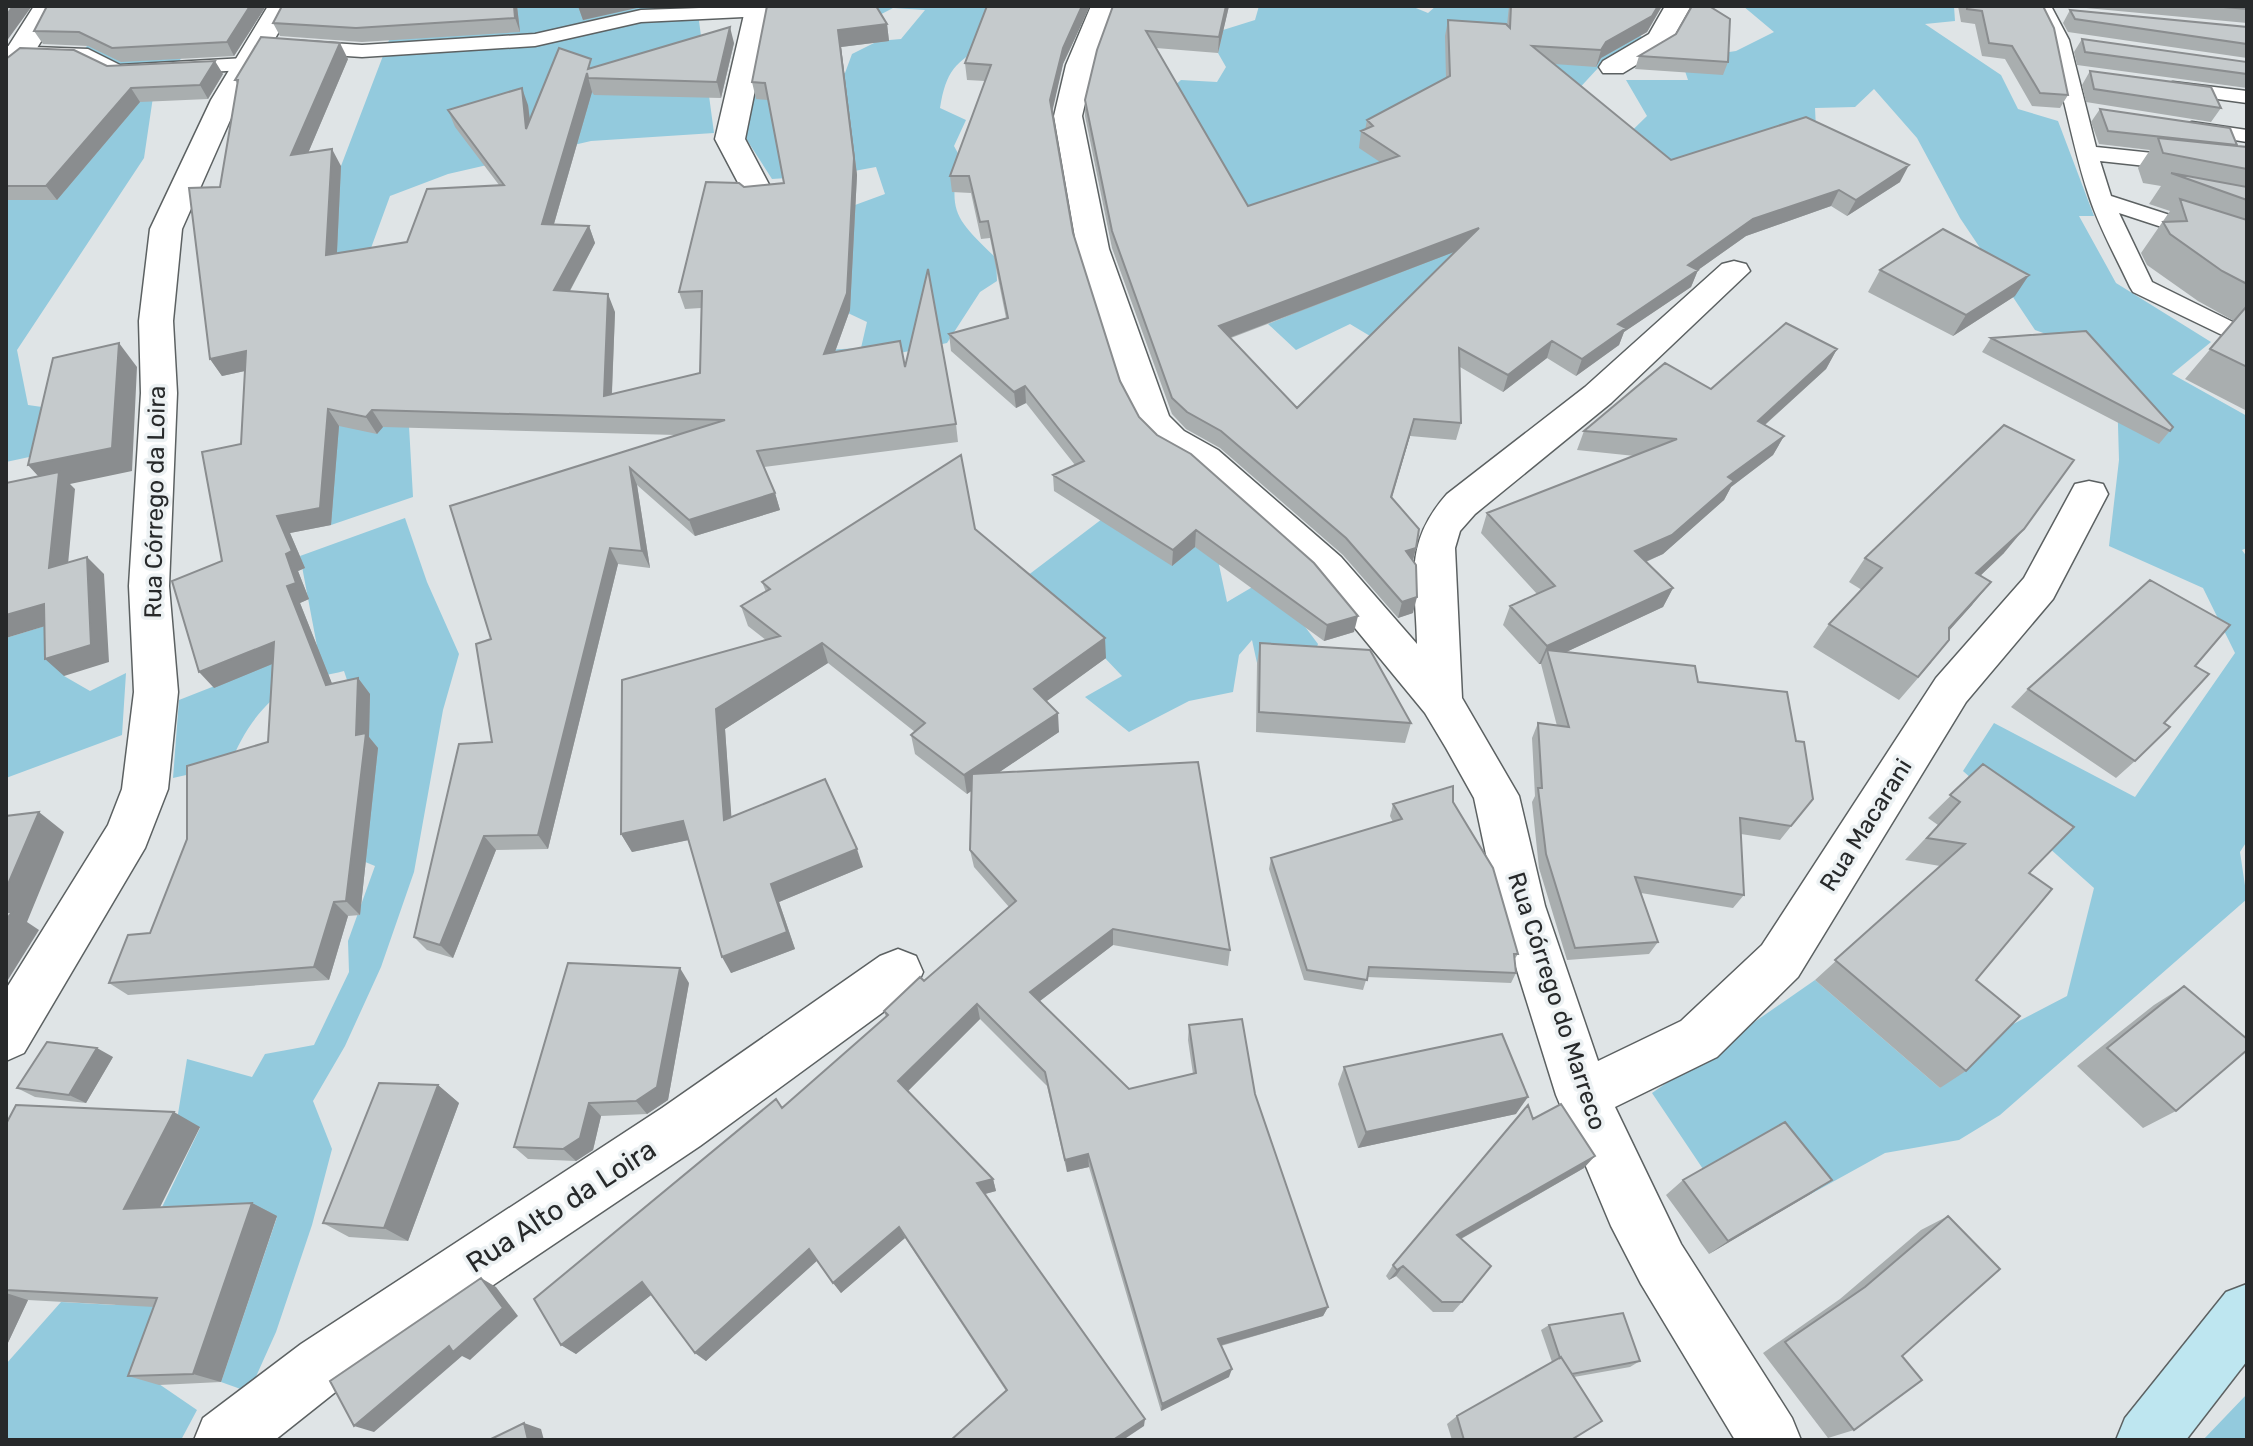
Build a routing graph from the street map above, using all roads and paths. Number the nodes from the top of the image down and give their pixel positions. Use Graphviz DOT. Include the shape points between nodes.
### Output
graph roads {
  1 [pos="47,6"];
  2 [pos="281,6"];
  3 [pos="1104,6"];
  4 [pos="1678,6"];
  5 [pos="758,9"];
  6 [pos="2042,9"];
  7 [pos="2074,15"];
  8 [pos="252,54"];
  9 [pos="11,56"];
  10 [pos="1613,67"];
  11 [pos="2157,85"];
  12 [pos="2247,97"];
  13 [pos="2168,124"];
  14 [pos="2247,136"];
  15 [pos="2089,153"];
  16 [pos="2247,170"];
  17 [pos="2100,193"];
  18 [pos="759,194"];
  19 [pos="2158,196"];
  20 [pos="2247,248"];
  21 [pos="1734,271"];
  22 [pos="2247,339"];
  23 [pos="2089,494"];
  24 [pos="1440,701"];
  25 [pos="898,972"];
  26 [pos="6,1036"];
  27 [pos="1583,1095"];
  28 [pos="2247,1313"];
  29 [pos="225,1440"];
  30 [pos="1770,1440"];
  31 [pos="2147,1440"];
  1 -- 9 [label="street"];
  2 -- 8 [label="street, Rua Córrego da Loira"];
  3 -- 24 [label="street, Rua Córrego do Marreco" via="1080,65 1068,116 1093,249 1154,423 1171,440 1205,459 1327,567"];
  4 -- 10 [label="street" via="1659,39"];
  5 -- 8 [label="lane" via="641,16 535,40"];
  5 -- 18 [label="street" via="730,139"];
  6 -- 7 [label="lane"];
  6 -- 15 [label="lane" via="2067,41"];
  8 -- 9 [label="lane" via="116,71 88,55"];
  8 -- 26 [label="street, Rua Córrego da Loira" via="166,229 156,321 159,393 149,586 156,692 145,789 128,834"];
  11 -- 12 [label="lane"];
  13 -- 14 [label="lane"];
  15 -- 16 [label="lane"];
  15 -- 17 [label="lane"];
  17 -- 19 [label="lane"];
  17 -- 20 [label="lane"];
  17 -- 22 [label="lane" via="2142,287"];
  21 -- 24 [label="street" via="1598,395 1461,504 1442,526 1435,548"];
  23 -- 27 [label="street, Rua Macarani" via="2039,588 1951,690 1780,961 1699,1039"];
  24 -- 27 [label="street, Rua Córrego do Marreco" via="1496,796 1521,906"];
  25 -- 29 [label="street, Rua Alto da Loira" via="681,1127 322,1365"];
  27 -- 30 [label="street, Rua Córrego do Marreco" via="1661,1264"];
  28 -- 31 [label="main road"];
}
